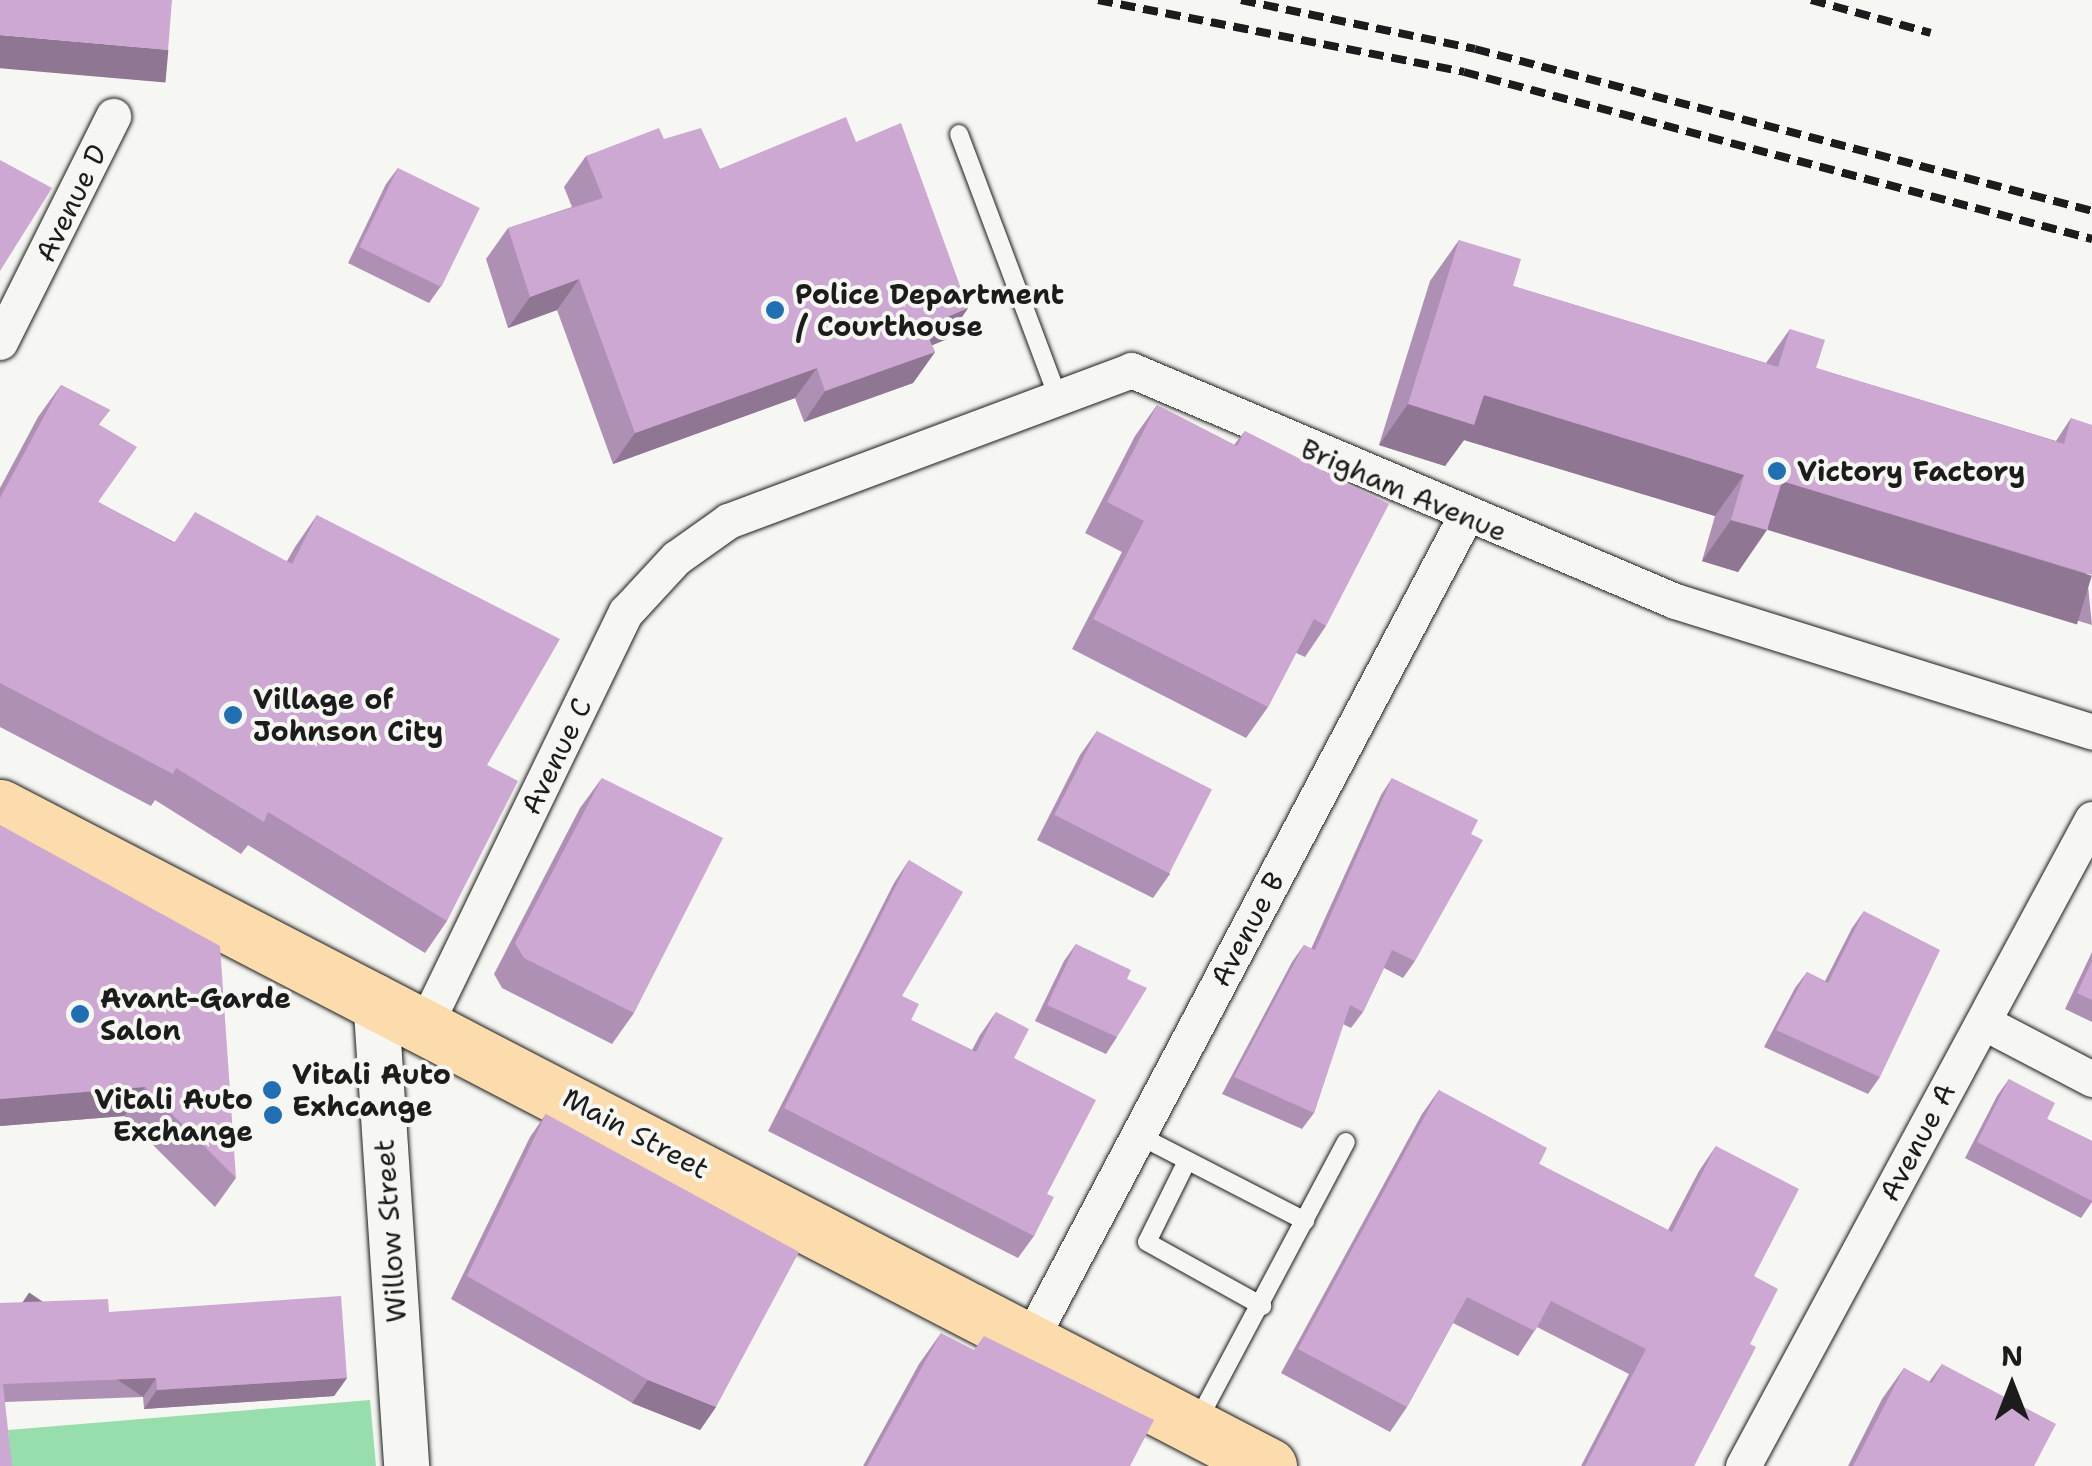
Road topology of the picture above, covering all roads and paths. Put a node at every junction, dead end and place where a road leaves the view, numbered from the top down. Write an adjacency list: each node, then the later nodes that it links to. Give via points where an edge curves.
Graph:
1 (113, 116): 3 (street, Avenue D)
2 (959, 134): 4 (lane)
3 (0, 342)
4 (1057, 395): 5 (street, Brigham Avenue, via 1131,370); 6 (street, Brigham Avenue)
5 (1464, 518): 7 (street, Brigham Avenue, via 1675,601); 14 (street, Avenue B)
6 (728, 522): 12 (street, Avenue C, via 676,558 626,612)
7 (2092, 732)
8 (0, 807): 10 (main road, Main Street)
9 (2092, 819): 11 (street, Avenue A)
10 (374, 996): 12 (main road, Main Street); 21 (street, Willow Street)
11 (1982, 1022): 13 (street); 23 (street, Avenue A)
12 (426, 1023): 19 (main road, Main Street)
13 (2092, 1079)
14 (1138, 1134): 16 (lane); 19 (street, Avenue B)
15 (1346, 1142): 17 (lane)
16 (1188, 1161): 17 (lane); 18 (lane, via 1146,1242)
17 (1305, 1221): 18 (lane)
18 (1262, 1306): 20 (lane)
19 (1030, 1340): 20 (main road, Main Street)
20 (1194, 1426): 22 (main road, Main Street)
21 (406, 1466)
22 (1269, 1466)
23 (1742, 1466)

